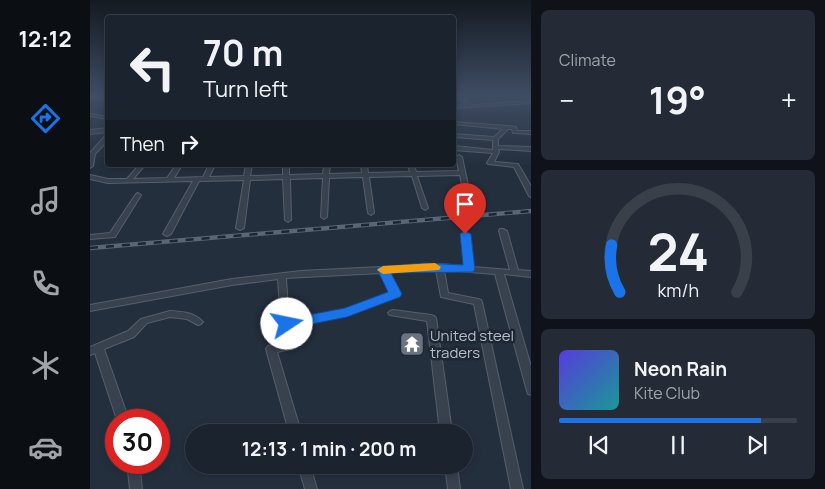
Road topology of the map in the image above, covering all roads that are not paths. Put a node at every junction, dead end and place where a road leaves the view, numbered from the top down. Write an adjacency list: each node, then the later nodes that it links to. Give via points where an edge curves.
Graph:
1 (456, 123): 2 (street)
2 (508, 127): 5 (street, via 514,128 515,132); 8 (street)
3 (105, 130): 4 (street)
4 (90, 132)
5 (531, 133)
6 (456, 135): 8 (street)
7 (105, 139): 13 (street, via 92,154)
8 (495, 139): 11 (street)
9 (456, 148): 11 (street)
10 (531, 149): 11 (street)
11 (496, 150): 33 (street, via 490,163 516,165)
12 (459, 156): 23 (street)
13 (90, 166)
14 (140, 167): 32 (street)
15 (177, 167): 31 (street)
16 (211, 167): 30 (street)
17 (249, 167): 28 (street)
18 (286, 167): 27 (street)
19 (326, 167): 25 (street)
20 (364, 167): 24 (street)
21 (411, 167): 22 (street)
22 (413, 174): 23 (street); 24 (street); 37 (street)
23 (461, 174): 36 (street)
24 (365, 175): 25 (street); 38 (street)
25 (327, 176): 27 (street); 39 (street)
26 (90, 177): 32 (street)
27 (285, 177): 28 (street); 40 (street)
28 (247, 178): 30 (street); 41 (street)
29 (197, 179): 30 (street); 31 (street); 43 (street)
30 (205, 179)
31 (169, 180): 32 (street)
32 (128, 181)
33 (529, 185): 35 (street)
34 (138, 195): 45 (street, via 112,235)
35 (531, 196)
36 (469, 204)
37 (425, 208)
38 (371, 213)
39 (324, 217)
40 (288, 220)
41 (240, 228)
42 (503, 231): 50 (street)
43 (166, 234)
44 (465, 234): 48 (street)
45 (90, 237)
46 (440, 267): 47 (street); 48 (street); 68 (street, via 444,295 478,302)
47 (383, 269): 52 (street); 56 (street, via 395,294 347,312)
48 (469, 269): 49 (street)
49 (499, 272): 50 (street); 58 (street)
50 (515, 273): 51 (street)
51 (531, 274)
52 (282, 276): 53 (street); 56 (street)
53 (90, 308)
54 (393, 313): 61 (street, via 431,318)
55 (198, 322): 57 (street, via 189,316 170,314 152,318 131,334)
56 (287, 324): 60 (street, via 292,345 271,349)
57 (94, 349): 59 (street)
58 (531, 391)
59 (119, 409)
60 (293, 424)
61 (445, 424)
62 (134, 474): 65 (street)
63 (307, 474): 66 (street)
64 (452, 474): 67 (street)
65 (136, 489)
66 (311, 489)
67 (454, 489)
68 (516, 489)

